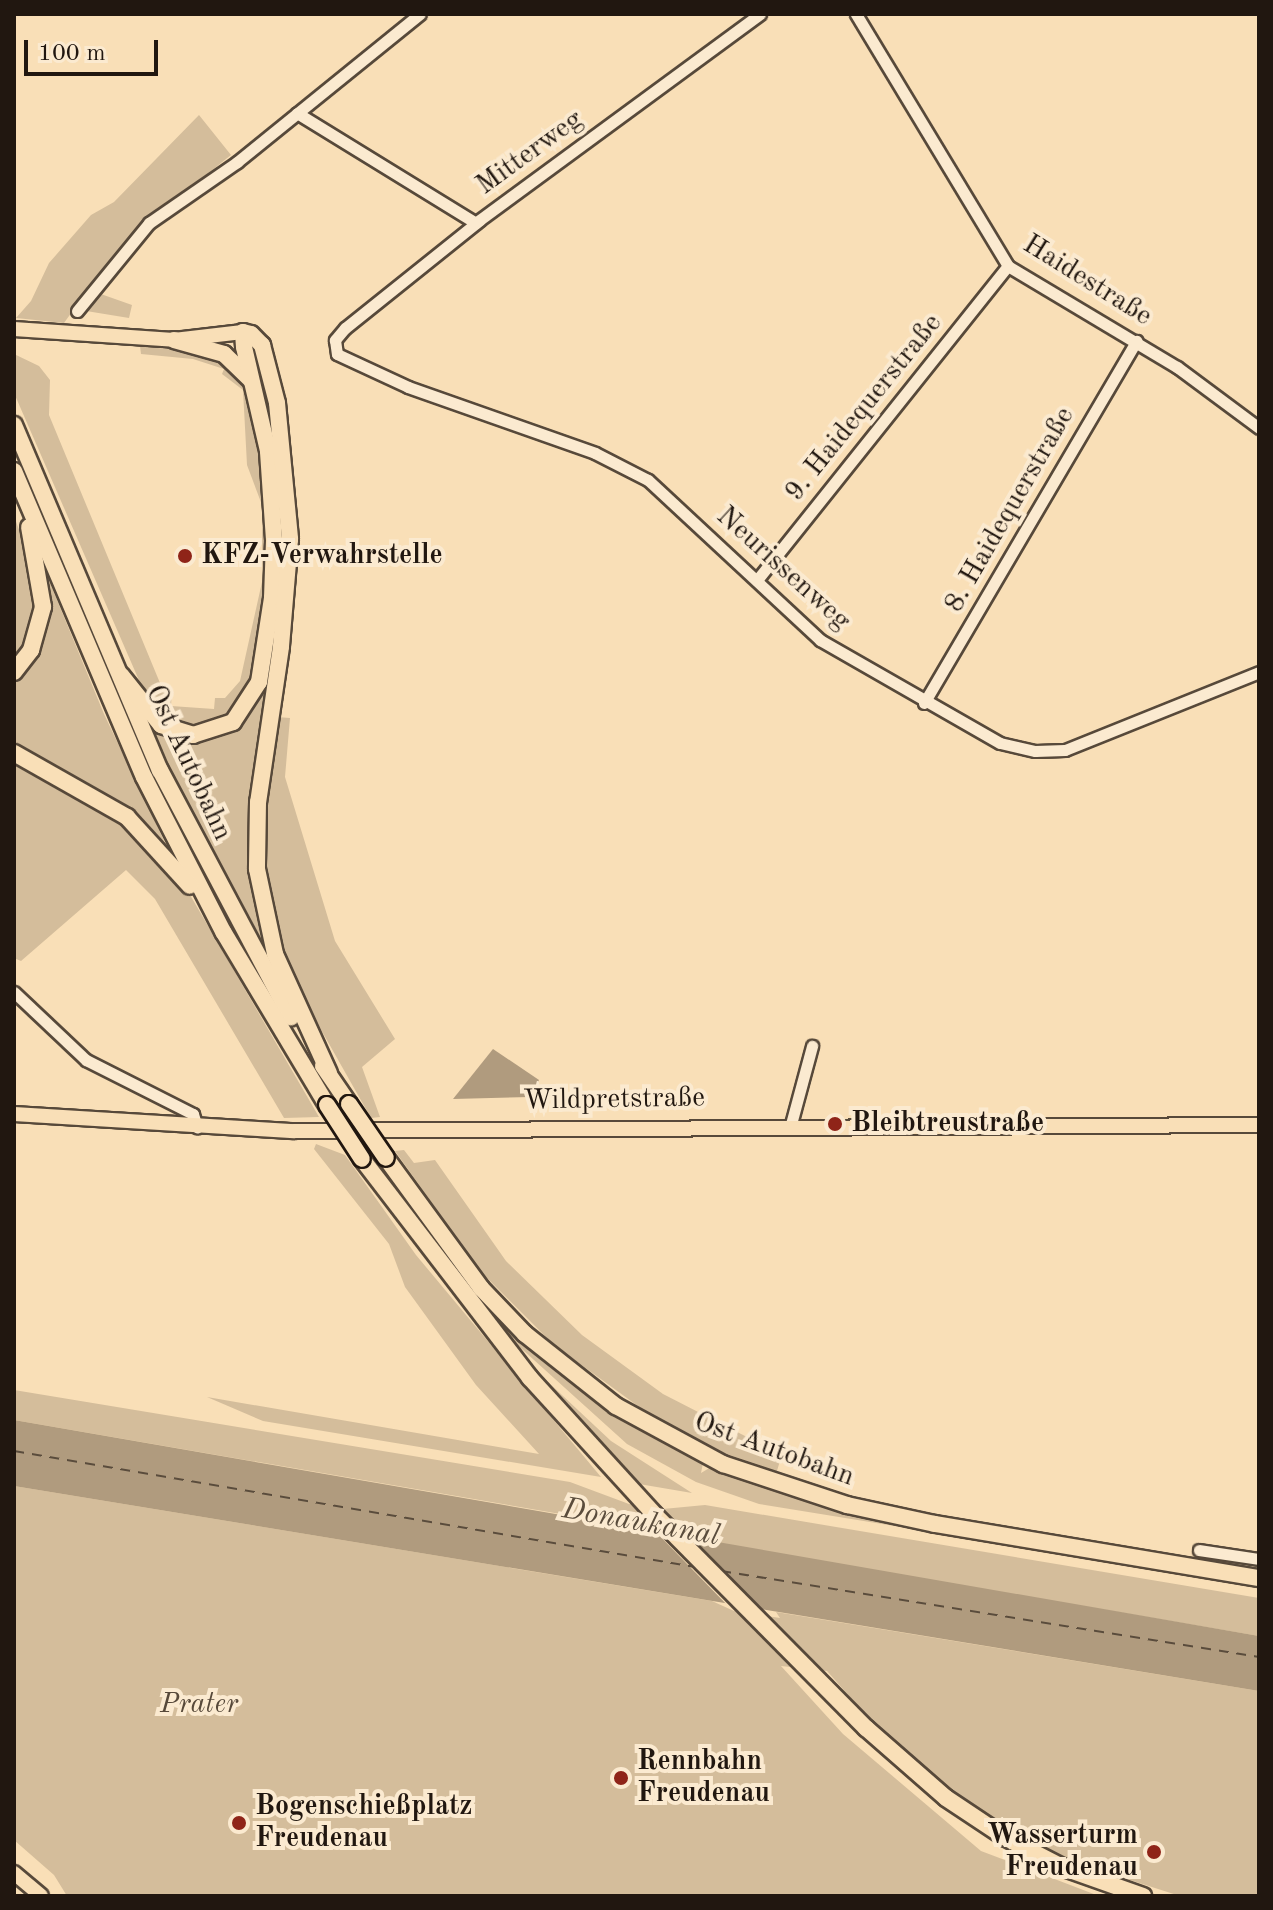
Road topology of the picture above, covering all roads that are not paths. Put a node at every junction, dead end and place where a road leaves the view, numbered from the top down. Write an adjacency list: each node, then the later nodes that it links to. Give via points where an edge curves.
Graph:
1 (420, 14): 4 (street)
2 (760, 14): 5 (street, Mitterweg)
3 (856, 14): 6 (street, Haidestraße)
4 (297, 113): 5 (street); 7 (street, via 149,223)
5 (476, 223): 11 (street, Mitterweg)
6 (1008, 266): 12 (street, Haidestraße); 18 (street, 9. Haidequerstraße)
7 (77, 311)
8 (14, 329): 10 (main road)
9 (243, 332): 10 (main road); 13 (highway); 27 (highway, via 257,336 265,353 285,451 289,513 287,599 258,802 257,869 275,954)
10 (174, 340): 13 (highway, via 224,354)
11 (335, 340): 18 (street, Neurissenweg, via 337,354 359,368 595,453 648,480)
12 (1136, 341): 15 (street, Haidestraße); 22 (street, 8. Haidequerstraße)
13 (254, 386): 21 (highway, via 272,483 274,574 267,645 251,700 225,726 184,735 153,719)
14 (14, 425): 21 (highway, Ost Autobahn)
15 (1259, 428)
16 (14, 471): 17 (highway, Ost Autobahn)
17 (23, 490): 19 (highway, via 43,607 31,650); 24 (highway, Ost Autobahn, via 144,777)
18 (757, 580): 22 (street, Neurissenweg, via 820,640)
19 (14, 672)
20 (1259, 672): 22 (street, Neurissenweg, via 1065,750 1035,751 1000,743)
21 (121, 675): 27 (highway, Ost Autobahn, via 208,868)
22 (924, 703)
23 (14, 753): 24 (highway, via 127,817 185,878)
24 (224, 933): 37 (highway, Ost Autobahn, bridge, via 362,1159 465,1298 595,1451 818,1682 902,1761 978,1821 1064,1868)
25 (16, 994): 31 (street, via 86,1060 193,1114)
26 (812, 1046): 29 (street)
27 (329, 1073): 34 (highway, Ost Autobahn, bridge, via 481,1288 525,1334 616,1406 723,1464 847,1505)
28 (14, 1114): 31 (main road, Wildpretstraße)
29 (791, 1124): 30 (main road, Wildpretstraße); 31 (main road, Wildpretstraße, via 294,1131)
30 (1259, 1125)
31 (197, 1127)
32 (1199, 1550): 33 (street)
33 (1259, 1559)
34 (1259, 1578)
35 (14, 1873): 36 (main road)
36 (41, 1896)
37 (1143, 1896)

